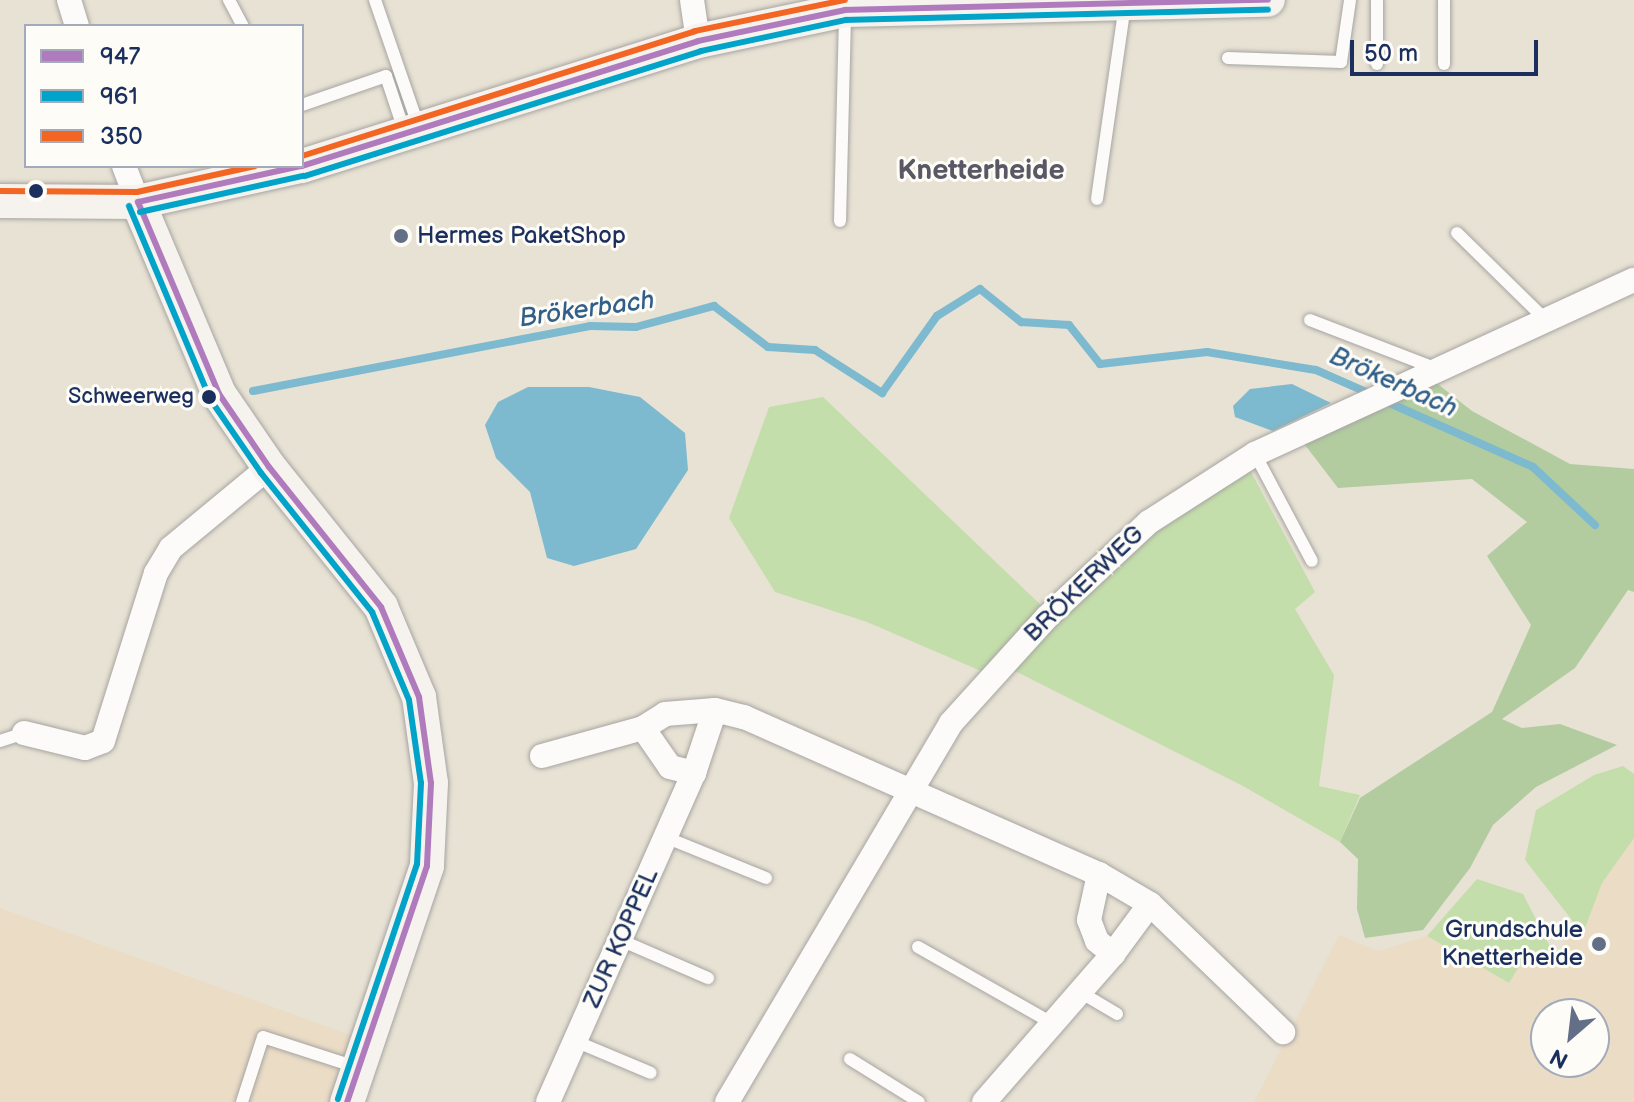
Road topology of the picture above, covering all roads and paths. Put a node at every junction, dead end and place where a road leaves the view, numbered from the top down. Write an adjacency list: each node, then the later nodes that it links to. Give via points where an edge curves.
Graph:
1 (69, 0): 13 (street)
2 (229, 0): 14 (lane)
3 (375, 0): 20 (lane)
4 (692, 0): 15 (street)
5 (1268, 0): 11 (main road)
6 (1350, 0): 16 (lane, via 1341,62)
7 (1377, 0): 17 (lane)
8 (1444, 0): 18 (lane)
9 (1023, 2): 10 (main road); 11 (main road)
10 (912, 3): 12 (main road)
11 (1125, 4): 24 (lane)
12 (845, 10): 15 (main road); 27 (lane)
13 (76, 24)
14 (242, 24)
15 (698, 41): 20 (main road)
16 (1228, 58)
17 (1377, 64)
18 (1444, 64)
19 (304, 104): 20 (lane, via 386,76)
20 (412, 130): 21 (main road)
21 (304, 165)
22 (125, 168): 26 (street)
23 (292, 168): 26 (main road)
24 (1097, 199)
25 (0, 201): 26 (main road)
26 (138, 202): 34 (main road, via 195,346 219,394)
27 (840, 221)
28 (1457, 233): 31 (lane)
29 (1634, 280): 31 (street, BRÖKERWEG)
30 (1310, 320): 32 (lane)
31 (1547, 321): 32 (street, BRÖKERWEG)
32 (1437, 369): 33 (street, BRÖKERWEG)
33 (1255, 454): 35 (lane); 42 (street, BRÖKERWEG, via 1149,522 1047,617 951,723)
34 (269, 467): 38 (street, via 171,548 156,573 103,741 85,748); 57 (main road, via 381,607 419,697 427,739 427,866)
35 (1312, 561)
36 (715, 710): 37 (street, via 665,714); 41 (street, ZUR KOPPEL); 42 (street, via 744,717)
37 (643, 728): 40 (street); 41 (street, via 670,767)
38 (24, 733): 39 (lane)
39 (0, 741)
40 (542, 756)
41 (694, 773): 43 (street, ZUR KOPPEL)
42 (909, 787): 44 (street); 62 (street, BRÖKERWEG)
43 (665, 837): 45 (lane); 47 (street, ZUR KOPPEL)
44 (1099, 874): 46 (street); 49 (street, via 1089,920 1097,941)
45 (766, 878)
46 (1150, 904): 49 (street); 54 (street)
47 (620, 940): 50 (lane); 55 (street, ZUR KOPPEL)
48 (918, 947): 53 (lane)
49 (1113, 954): 51 (street)
50 (708, 978)
51 (1080, 992): 52 (lane); 53 (street)
52 (1117, 1014)
53 (1050, 1022): 64 (street)
54 (1283, 1032)
55 (575, 1041): 58 (lane); 61 (street, ZUR KOPPEL)
56 (850, 1059): 63 (lane)
57 (359, 1068): 59 (lane, via 263,1037); 60 (main road)
58 (651, 1073)
59 (242, 1102)
60 (347, 1102)
61 (548, 1102)
62 (727, 1102)
63 (919, 1102)
64 (984, 1102)

